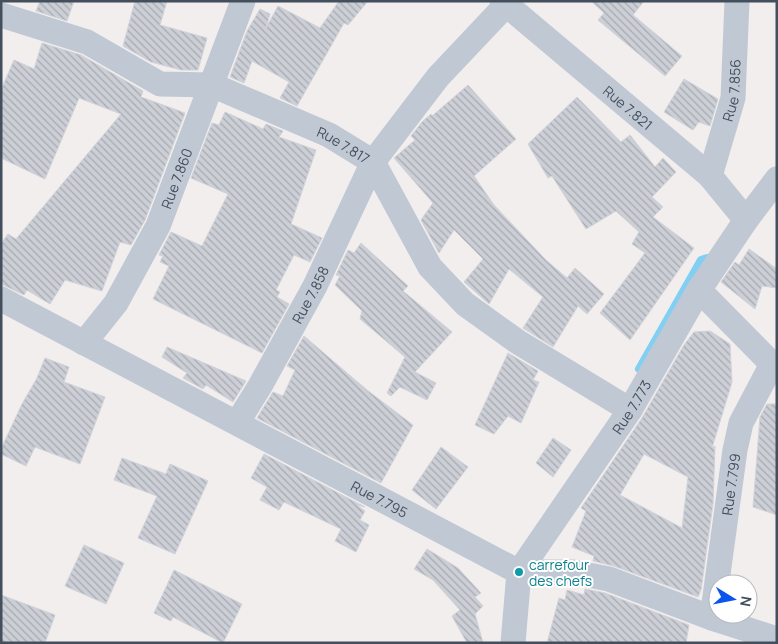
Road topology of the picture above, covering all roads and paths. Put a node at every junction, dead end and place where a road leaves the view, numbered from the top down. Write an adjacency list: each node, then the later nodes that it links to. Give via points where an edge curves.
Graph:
1 (243, 1): 5 (street, Rue 7.860)
2 (737, 1): 7 (street, Rue 7.856, via 733,98)
3 (504, 3): 6 (street, Rue 7.858, via 438,77); 7 (street, Rue 7.821)
4 (1, 15): 5 (street, Rue 7.817, via 87,42 160,84)
5 (212, 85): 6 (street, Rue 7.817, via 329,135); 12 (street, Rue 7.860, via 158,226 116,303)
6 (373, 162): 14 (street, Rue 7.817, via 430,267 459,298 518,342); 15 (street, Rue 7.858, via 315,286)
7 (710, 176): 9 (street, Rue 7.821)
8 (777, 179): 9 (street, Rue 7.773)
9 (746, 220): 10 (street, Rue 7.773)
10 (699, 290): 13 (street); 14 (street, Rue 7.773)
11 (1, 299): 12 (street, Rue 7.795)
12 (84, 343): 15 (street, Rue 7.795)
13 (774, 365): 17 (street, Rue 7.799, via 741,424)
14 (630, 410): 16 (street, Rue 7.773)
15 (236, 423): 16 (street, Rue 7.795)
16 (519, 572): 18 (street, Rue 7.795, via 573,572 609,579); 21 (street, Rue 7.773)
17 (718, 574)
18 (708, 616)
19 (731, 624): 20 (street, Rue 7.795)
20 (777, 639)
21 (513, 643)

